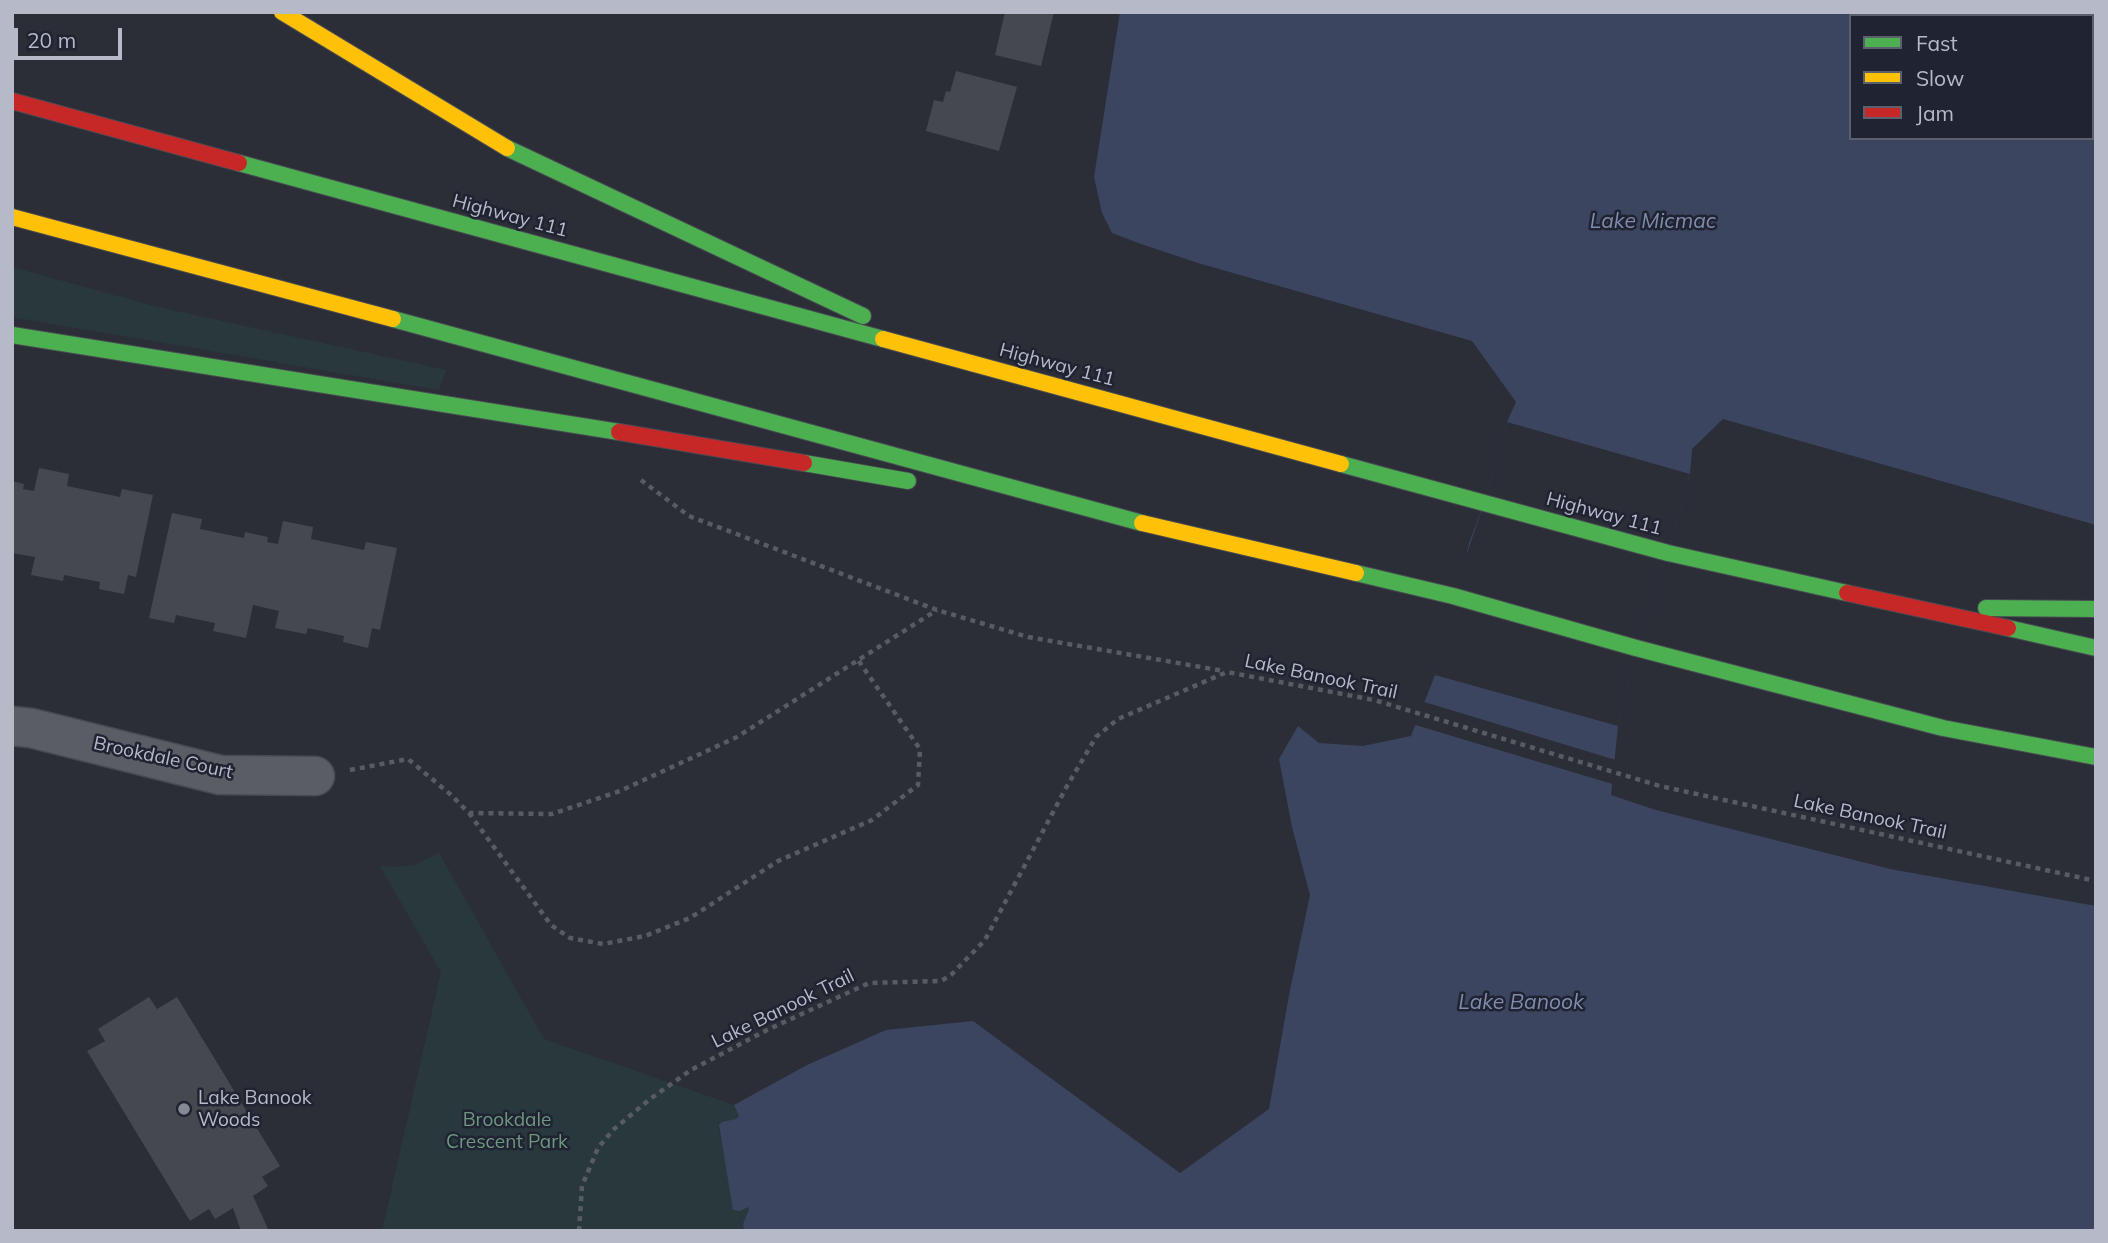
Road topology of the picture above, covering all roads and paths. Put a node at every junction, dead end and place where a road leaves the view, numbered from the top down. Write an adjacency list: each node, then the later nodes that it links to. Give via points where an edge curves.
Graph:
1 (282, 12): 5 (highway, via 501,145)
2 (12, 101): 5 (highway, Highway 111)
3 (12, 217): 9 (highway)
4 (12, 335): 7 (highway)
5 (957, 360): 10 (highway, Highway 111, via 1668,553)
6 (641, 480): 12 (path, via 689,516)
7 (917, 482)
8 (958, 489): 9 (highway)
9 (1109, 515): 17 (highway, via 1453,596 1943,728)
10 (1906, 607): 11 (highway); 13 (highway, Highway 111)
11 (2096, 609)
12 (937, 610): 14 (path); 15 (path, via 1028,637)
13 (2096, 648)
14 (858, 660): 19 (path, via 737,737 620,791 552,814); 19 (path, via 920,749 918,785 872,820 778,861 690,918 645,936 603,944 570,938 551,925)
15 (1227, 672): 20 (path, Lake Banook Trail, via 1374,700 1660,786); 21 (path, Lake Banook Trail, via 1118,719 1097,737 985,940 951,975 941,981 869,983 691,1070 613,1130 598,1149 582,1186)
16 (12, 726): 18 (street, Brookdale Court, via 220,775)
17 (2096, 757)
18 (315, 776): 19 (path, via 408,759)
19 (469, 813)
20 (2096, 881)
21 (579, 1231)

